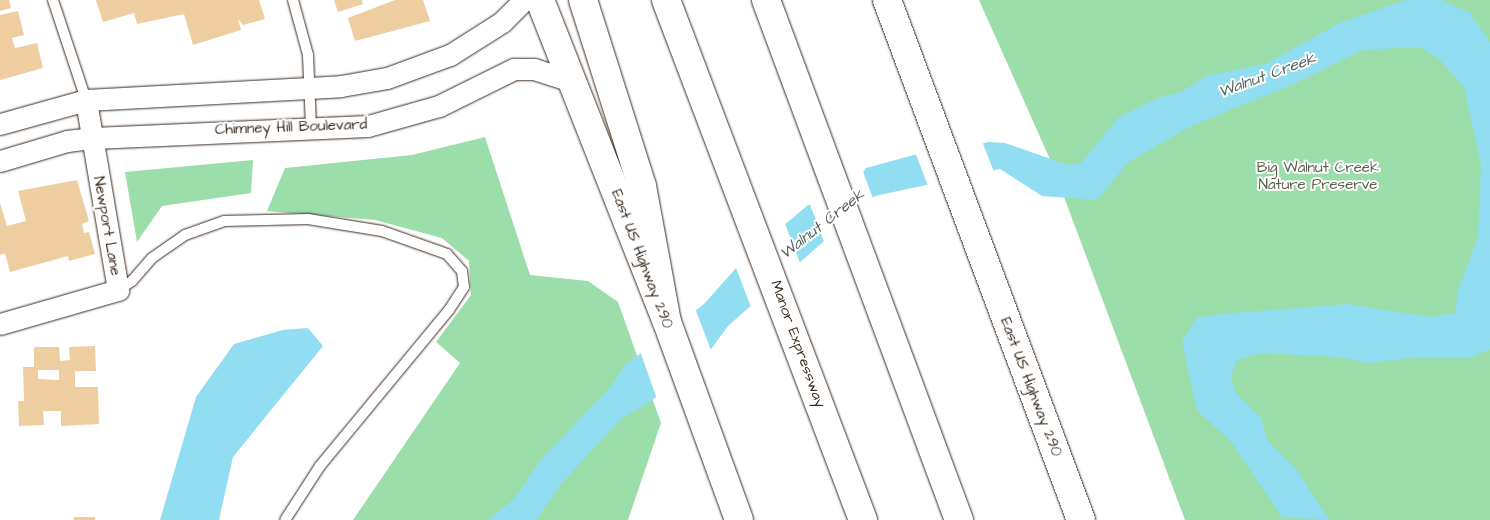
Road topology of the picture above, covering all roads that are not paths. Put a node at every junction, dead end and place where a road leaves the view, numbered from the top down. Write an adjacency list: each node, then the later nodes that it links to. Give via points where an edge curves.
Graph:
1 (53, 0): 11 (lane)
2 (293, 0): 10 (lane, via 308,55)
3 (524, 0): 10 (street, via 502,22 450,55 387,78)
4 (540, 0): 9 (main road, East US Highway 290)
5 (583, 0): 16 (main road)
6 (666, 0): 21 (main road, Manor Expressway, via 723,143)
7 (766, 0): 22 (main road)
8 (887, 0): 23 (main road, East US Highway 290)
9 (572, 81): 13 (street, Chimney Hill Boulevard, via 534,68 514,69 439,106 410,115 368,126); 16 (main road, East US Highway 290)
10 (309, 88): 11 (street); 13 (lane)
11 (86, 100): 12 (street); 14 (street, Newport Lane)
12 (0, 124)
13 (311, 127): 14 (street, Chimney Hill Boulevard)
14 (93, 138): 15 (street, Chimney Hill Boulevard, via 67,141); 17 (street, Newport Lane)
15 (0, 161)
16 (630, 191): 20 (main road, East US Highway 290, via 667,322)
17 (118, 290): 18 (street, Newport Lane); 19 (lane, via 132,282 152,258 185,235 224,221 308,219 382,231 446,254 462,270 464,286 449,310 320,466)
18 (0, 324)
19 (285, 520)
20 (739, 520)
21 (863, 520)
22 (959, 520)
23 (1081, 520)

